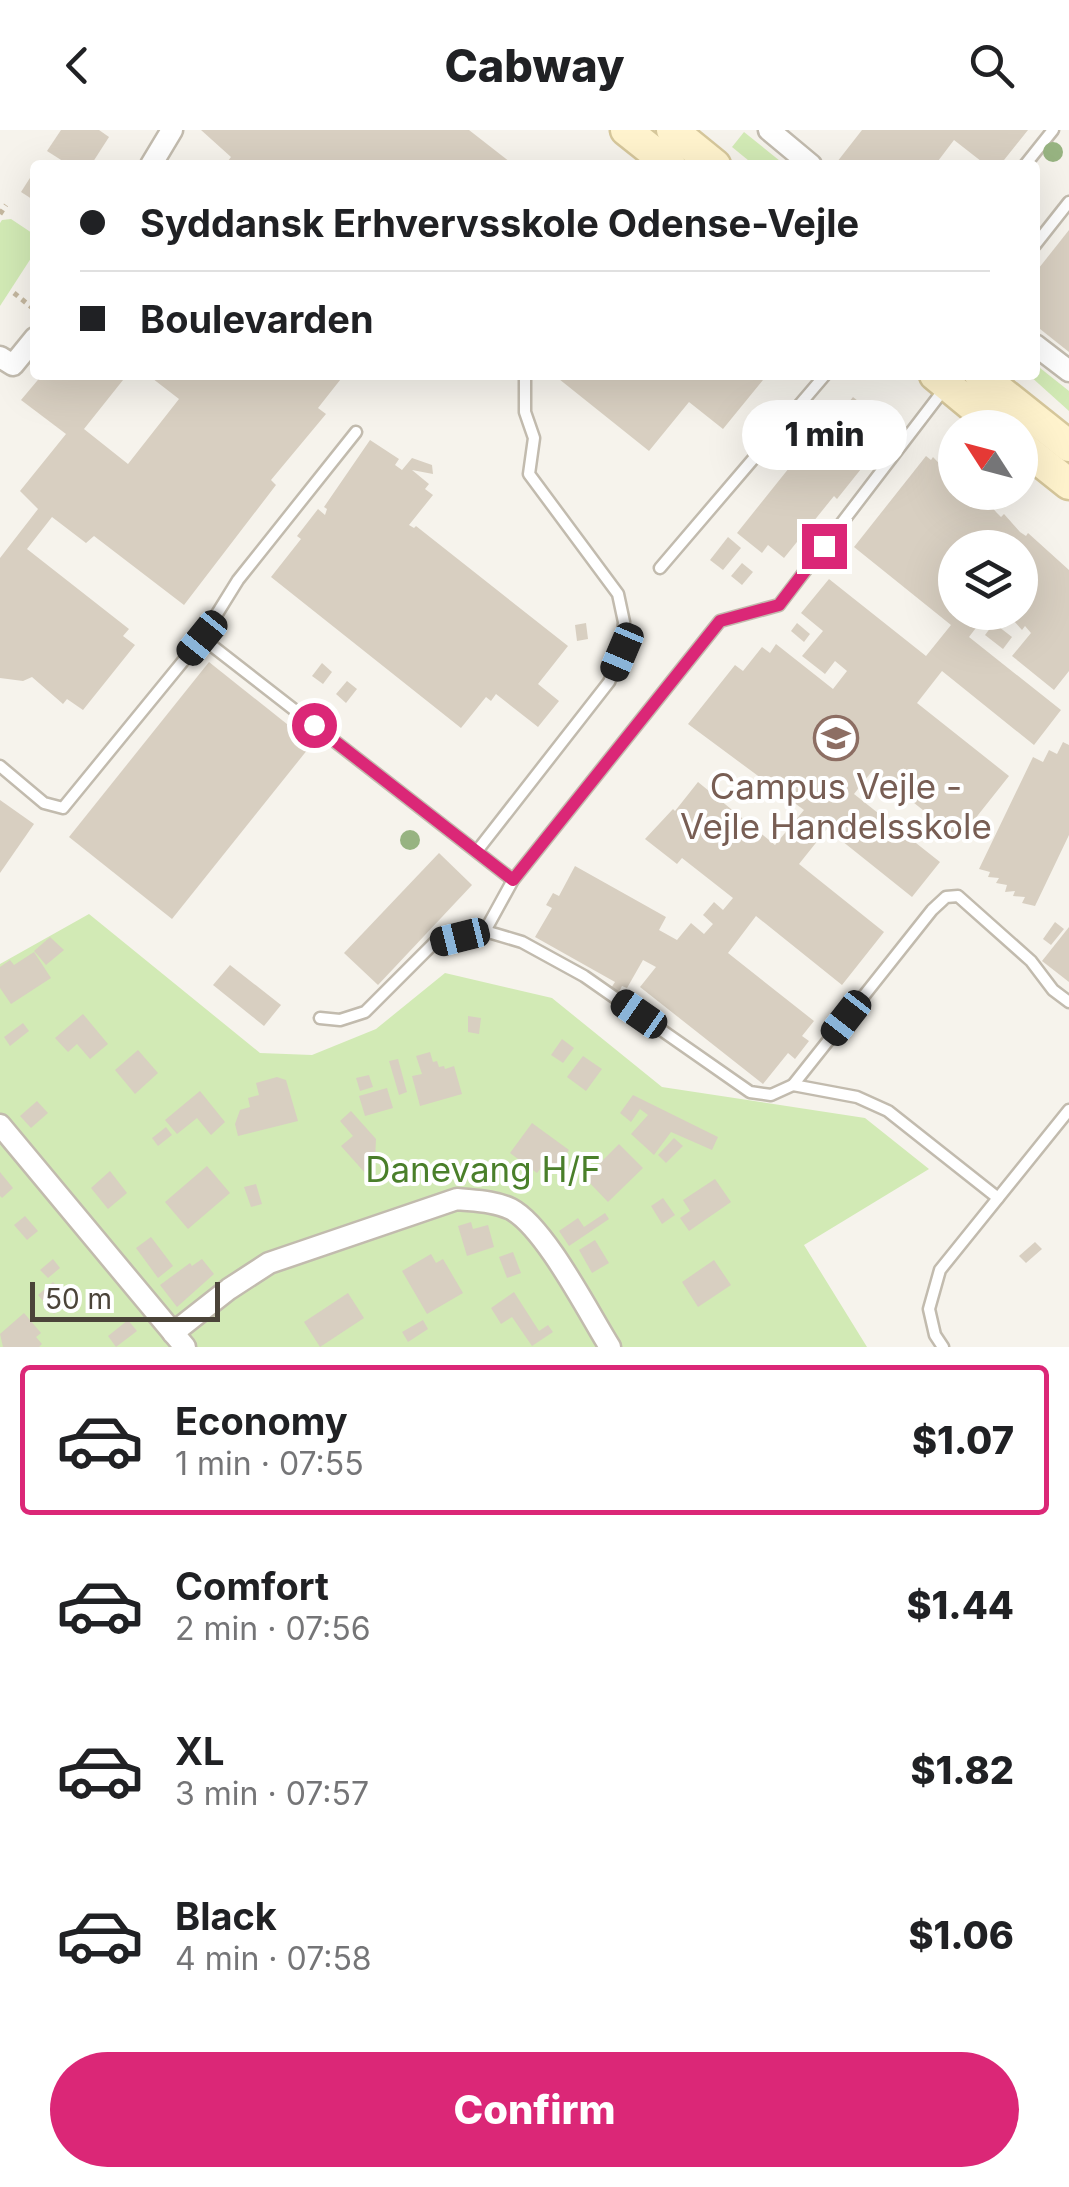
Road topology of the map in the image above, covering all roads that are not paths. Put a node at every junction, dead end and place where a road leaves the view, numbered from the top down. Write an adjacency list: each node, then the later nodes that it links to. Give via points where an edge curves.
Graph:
1 (172, 130): 6 (street)
2 (626, 130): 7 (main road)
3 (672, 130): 8 (main road)
4 (769, 130): 9 (street)
5 (1053, 130): 10 (lane)
6 (155, 160)
7 (664, 160)
8 (699, 160)
9 (805, 160)
10 (1029, 160)
11 (1069, 202): 12 (lane)
12 (1040, 239)
13 (30, 344): 15 (street, via 13,365)
14 (1040, 349): 16 (street)
15 (0, 357)
16 (1069, 371)
17 (525, 380): 30 (lane, via 534,438 529,474 618,594 622,652 609,682)
18 (821, 380): 27 (lane)
19 (945, 380): 31 (lane, via 779,605 720,621)
20 (948, 380): 22 (main road)
21 (986, 380): 24 (main road)
22 (980, 410)
23 (356, 432): 28 (lane, via 238,580)
24 (1069, 446)
25 (1038, 459): 26 (main road)
26 (1069, 484)
27 (660, 568)
28 (202, 638): 29 (lane, via 63,808 44,803); 30 (lane)
29 (0, 766)
30 (477, 852): 31 (lane)
31 (513, 880): 32 (lane)
32 (486, 931): 34 (lane, via 434,943 365,1012); 35 (lane, via 522,942 584,976 750,1092 771,1096)
33 (1069, 1002): 35 (lane, via 958,896 946,896)
34 (320, 1018)
35 (793, 1085): 38 (lane, via 857,1097 888,1112)
36 (1069, 1110): 38 (lane)
37 (0, 1125): 39 (street)
38 (998, 1198): 41 (lane, via 940,1270 929,1310)
39 (179, 1340): 40 (street, via 228,1289 269,1263 457,1199 512,1210 536,1228)
40 (610, 1347)
41 (942, 1347)

